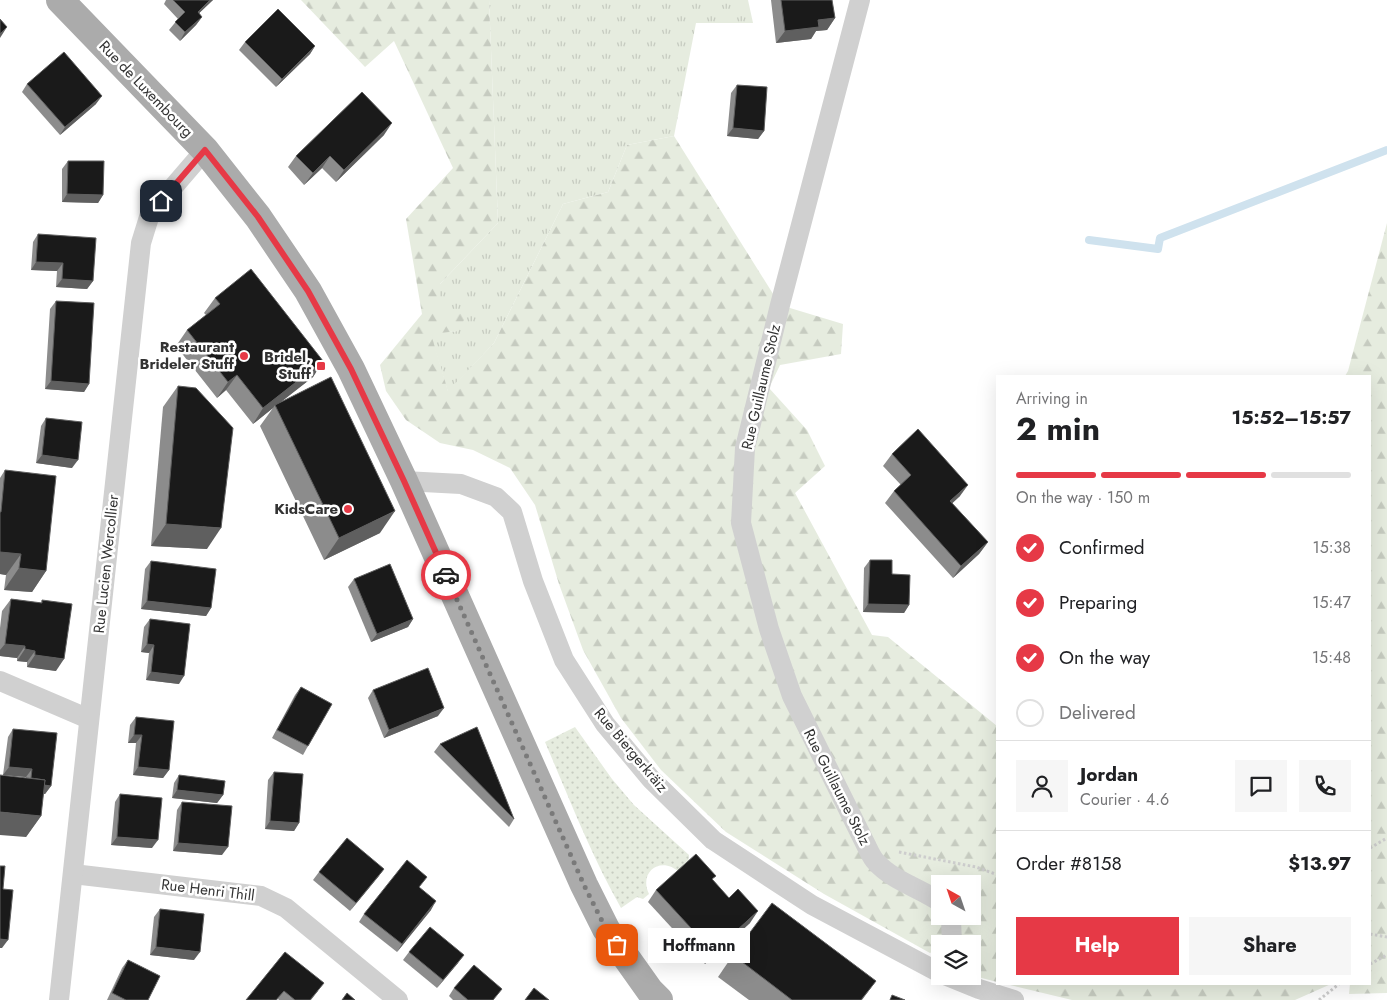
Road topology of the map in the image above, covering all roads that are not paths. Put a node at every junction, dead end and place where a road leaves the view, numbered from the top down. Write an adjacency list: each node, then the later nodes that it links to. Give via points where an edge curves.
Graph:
1 (60, 0): 3 (main road, Rue de Luxembourg)
2 (860, 0): 8 (street, Rue Guillaume Stolz, via 745,448 741,522 769,630 792,696 866,845 876,862 891,875)
3 (205, 150): 4 (main road, Rue de Luxembourg, via 258,217 308,291 351,369); 6 (street, Rue Lucien Wercollier, via 150,214 141,243)
4 (404, 481): 9 (street, Rue Biergerkräiz, via 461,484 496,497 512,512 533,581 564,660 605,724 651,779 713,840 812,905); 13 (main road, Rue de Luxembourg, via 584,885 606,929)
5 (0, 681): 6 (street)
6 (89, 719): 7 (street, Rue Lucien Wercollier)
7 (73, 874): 11 (street, Rue Lucien Wercollier); 12 (street, Rue Henri Thill, via 261,896 301,919)
8 (931, 895)
9 (931, 968)
10 (969, 985): 14 (street)
11 (59, 1000)
12 (398, 1000)
13 (659, 1000)
14 (1014, 1000)

